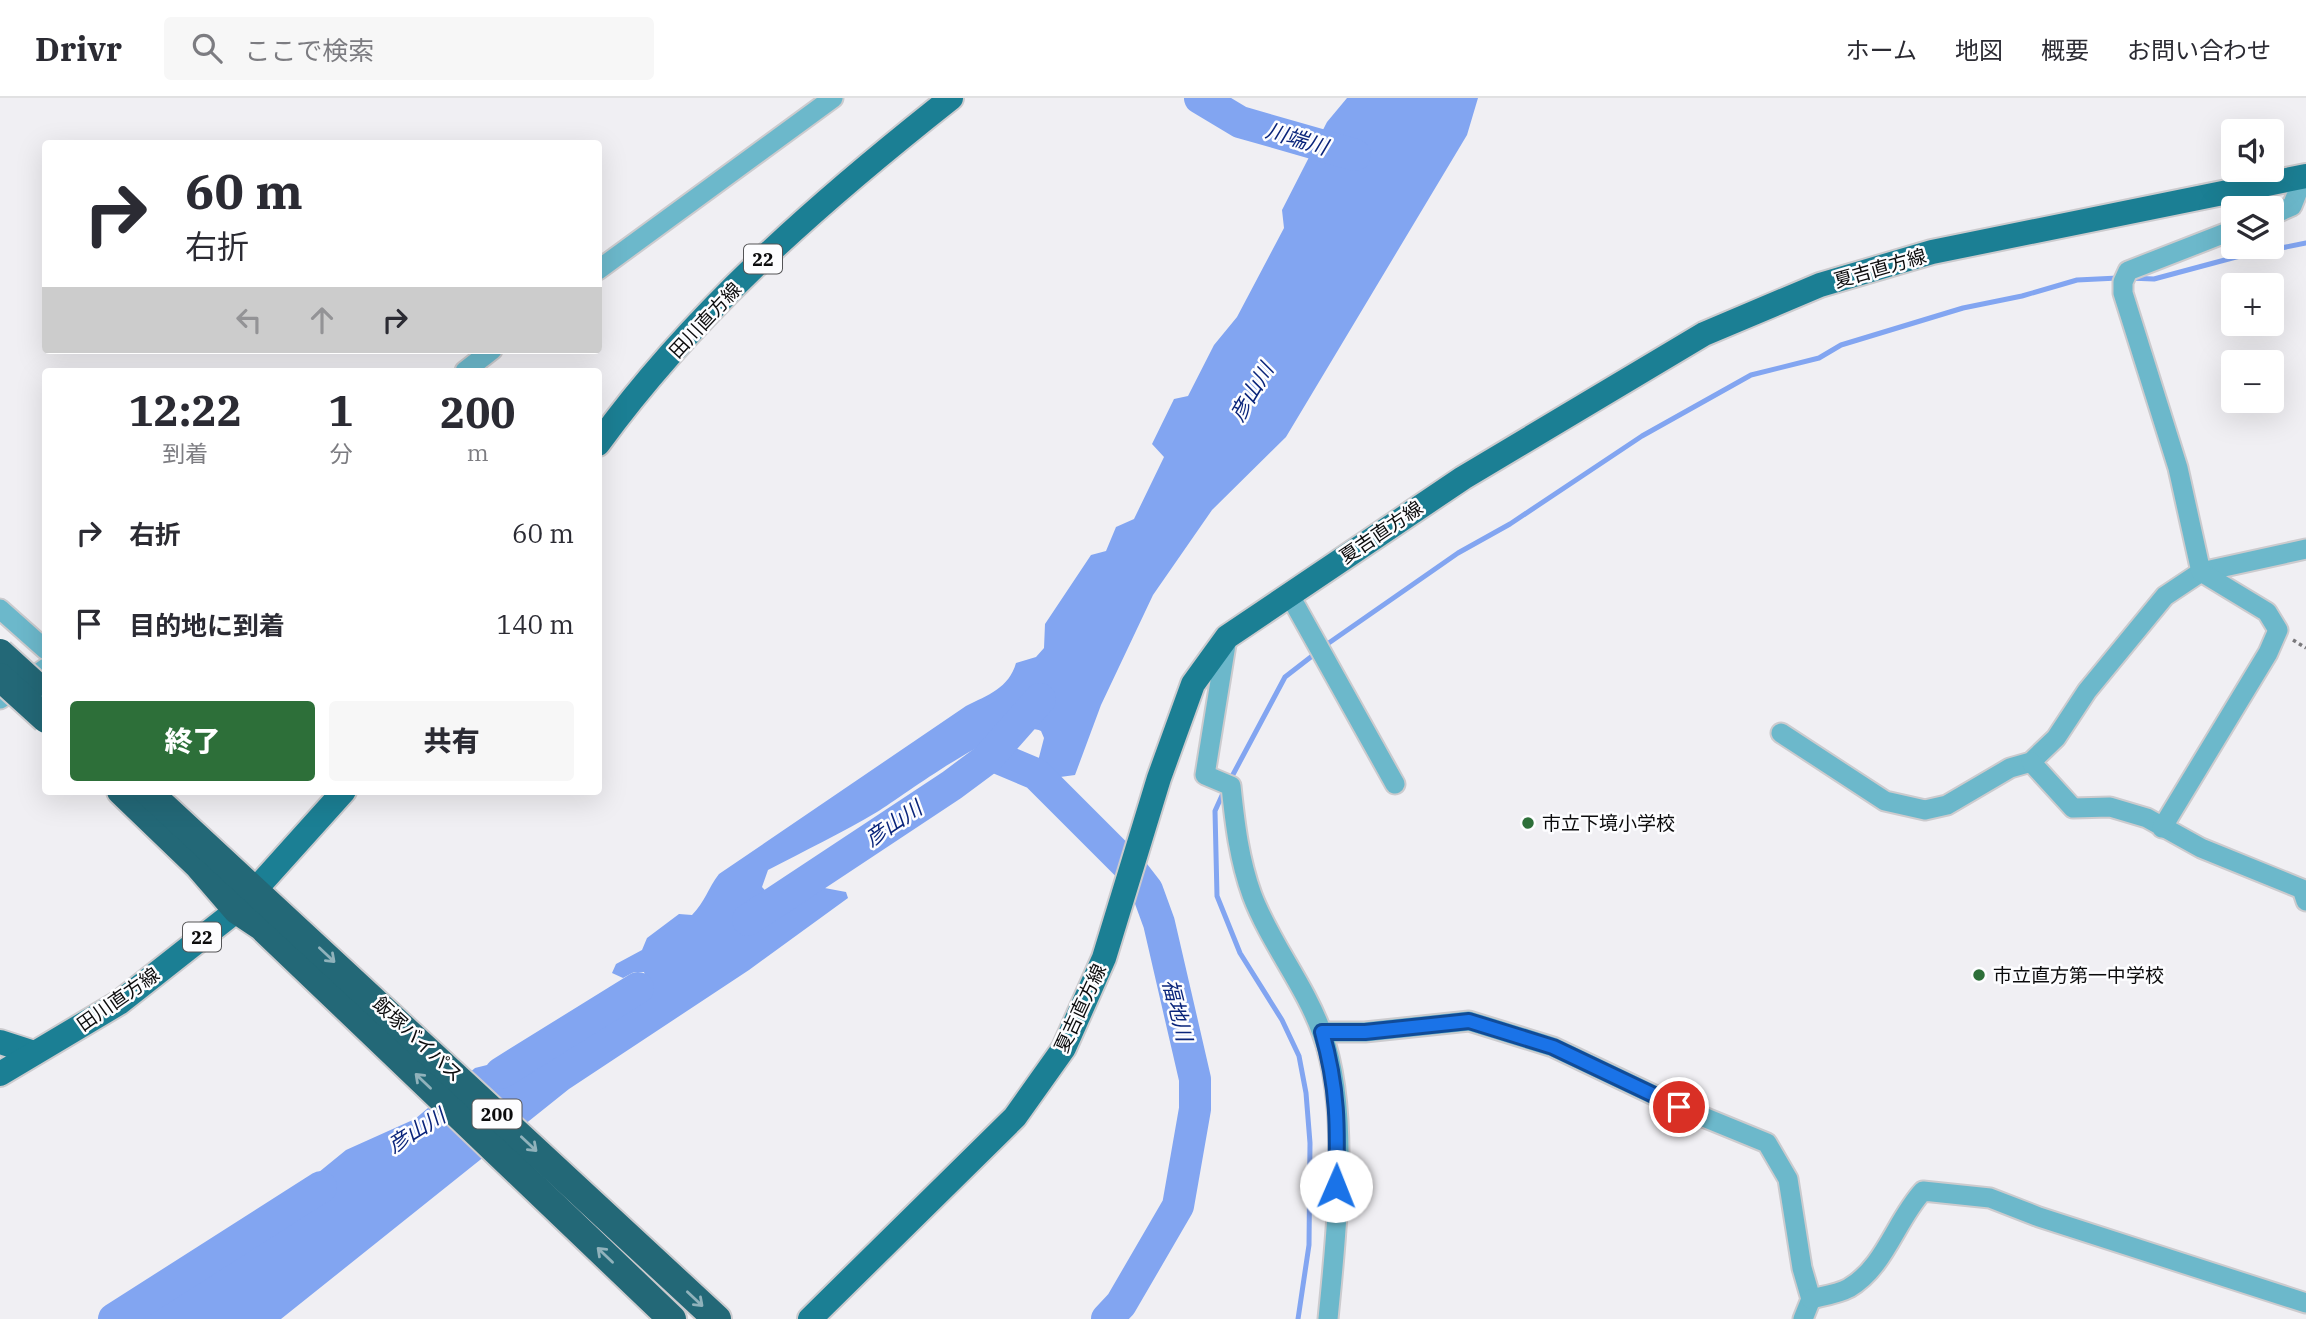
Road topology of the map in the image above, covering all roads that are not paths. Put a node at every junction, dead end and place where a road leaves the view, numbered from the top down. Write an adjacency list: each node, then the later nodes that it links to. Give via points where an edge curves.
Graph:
1 (833, 98): 6 (street)
2 (951, 98): 9 (main road, 田川直方線 / 22, via 776,246 695,327)
3 (2305, 176): 4 (street, via 2292,206); 12 (main road, 夏吉直方線, via 1932,252 1820,285 1704,334 1463,478)
4 (2284, 210)
5 (2221, 235): 11 (street, via 2128,271 2123,282 2178,468)
6 (602, 267)
7 (487, 354): 8 (street)
8 (468, 368)
9 (602, 439)
10 (2306, 549): 11 (street)
11 (2200, 572): 23 (street, via 2165,596 2087,691 2056,738); 28 (street, via 2267,612 2277,630 2268,653)
12 (1289, 594): 14 (main road, 夏吉直方線); 24 (street)
13 (0, 609): 15 (street)
14 (1227, 637): 32 (street, via 1205,775 1231,786 1237,843 1253,897); 40 (main road, 夏吉直方線, via 1193,684 1158,778 1104,958 1064,1048 1015,1117)
15 (42, 646)
16 (0, 653): 19 (highway, bridge)
17 (42, 671): 20 (street)
18 (0, 677): 21 (highway, bridge)
19 (42, 690)
20 (0, 699)
21 (42, 715)
22 (1782, 733): 23 (street, via 1885,801 1925,810 1947,805 2010,768)
23 (2031, 762): 28 (street, via 2073,808 2110,807 2147,818)
24 (1395, 784)
25 (125, 795): 29 (highway, 200, via 199,866)
26 (152, 795): 29 (highway, 200)
27 (340, 795): 29 (main road, 田川直方線 / 22)
28 (2162, 828): 30 (street, via 2302,889)
29 (246, 901): 31 (highway, 200); 34 (main road, 田川直方線 / 22, via 119,1003)
30 (2306, 901)
31 (269, 917): 38 (highway, 200, one-way to 31); 39 (highway, 飯塚バイパス / 200, one-way to 39)
32 (1322, 1032): 36 (street, via 1469,1021 1553,1047 1767,1143 1788,1178); 41 (street, via 1338,1108)
33 (0, 1042): 34 (main road)
34 (34, 1053): 35 (main road, 田川直方線 / 22)
35 (0, 1074)
36 (1811, 1299): 37 (street, via 1847,1289 1865,1276 1923,1191 1990,1198); 42 (street)
37 (2306, 1303)
38 (672, 1319)
39 (717, 1319)
40 (810, 1319)
41 (1328, 1319)
42 (1803, 1319)

